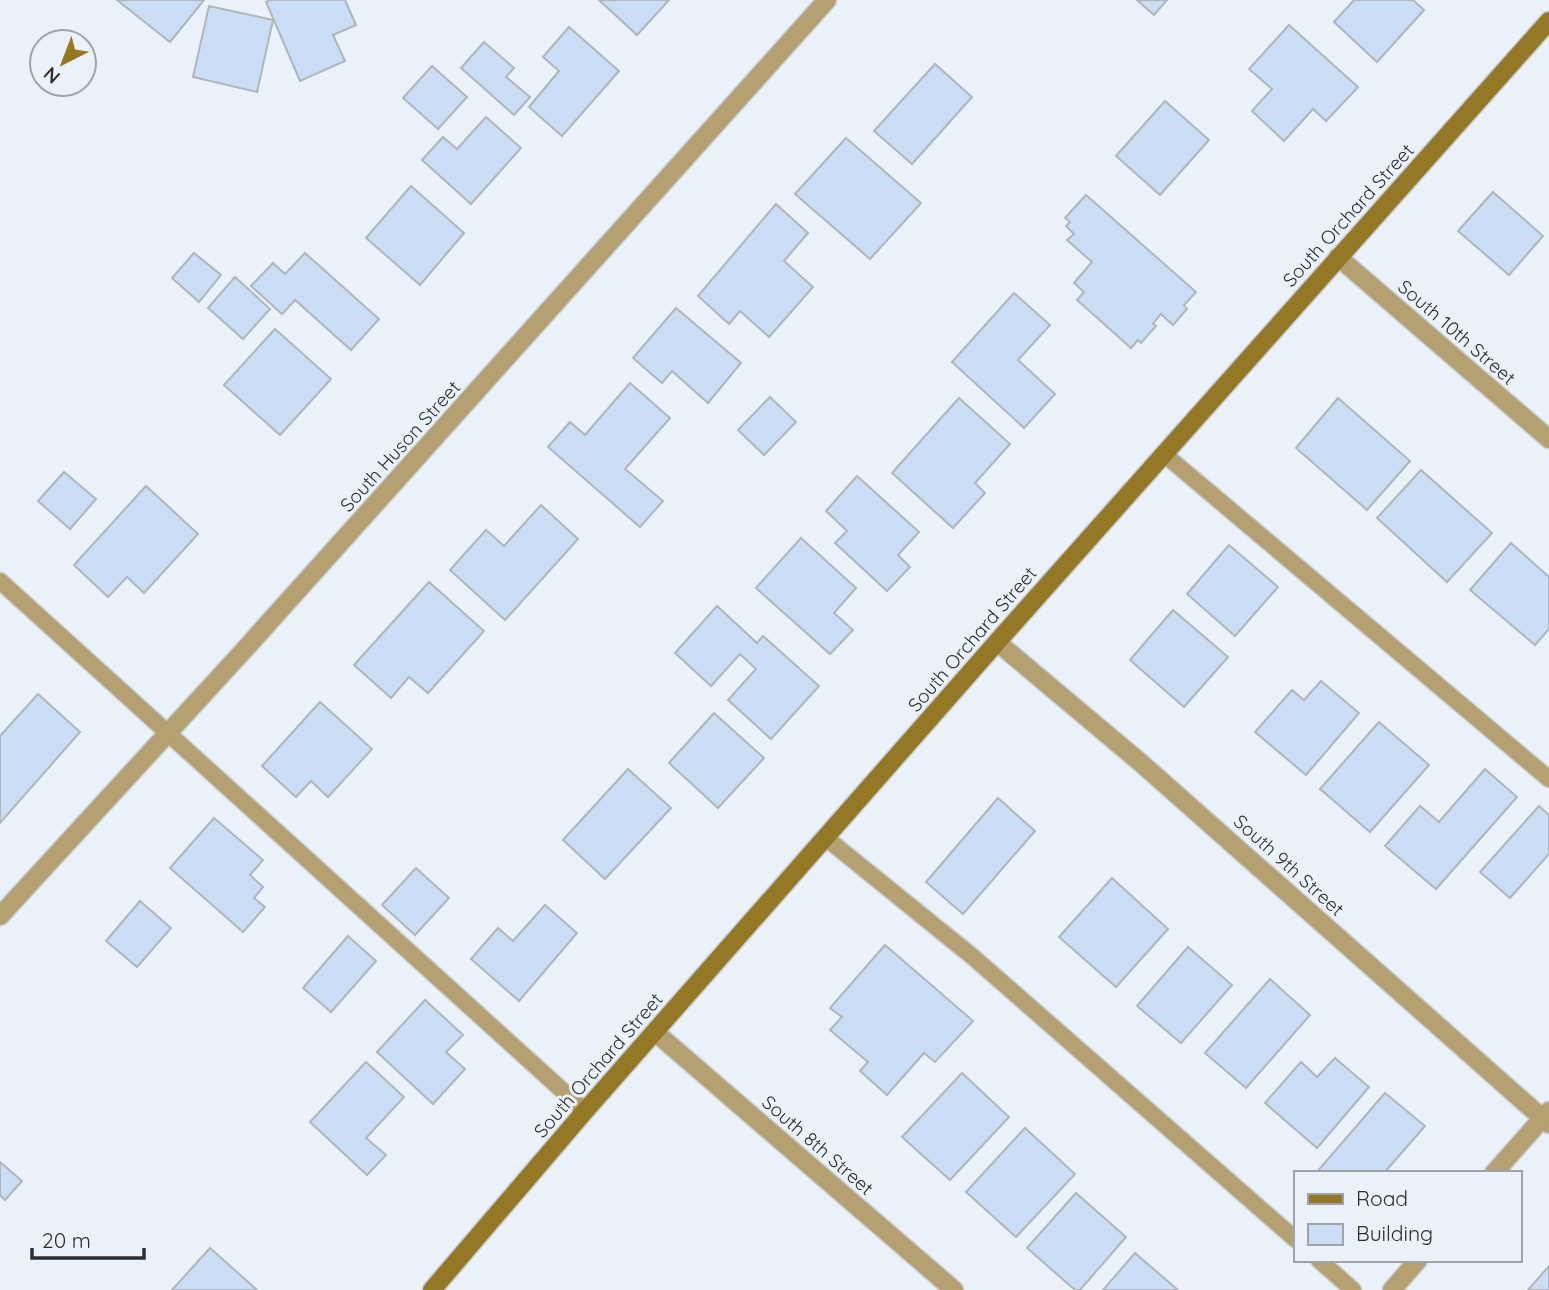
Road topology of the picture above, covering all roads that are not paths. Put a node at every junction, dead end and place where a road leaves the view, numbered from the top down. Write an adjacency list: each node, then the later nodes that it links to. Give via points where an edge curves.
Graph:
1 (827, 0): 8 (street, South Huson Street)
2 (1549, 21): 3 (street, South Orchard Street)
3 (1338, 257): 4 (street, South 10th Street); 5 (street, South Orchard Street)
4 (1549, 439)
5 (1164, 454): 7 (street, South Orchard Street); 9 (lane)
6 (0, 581): 8 (lane)
7 (997, 642): 10 (street, South Orchard Street); 14 (street, South 9th Street)
8 (168, 735): 11 (street, South Huson Street); 13 (lane)
9 (1549, 779)
10 (826, 838): 12 (street, South Orchard Street); 16 (lane, via 974,957)
11 (0, 916)
12 (655, 1032): 13 (street, South Orchard Street); 20 (street, South 8th Street)
13 (584, 1111): 19 (street, South Orchard Street)
14 (1547, 1118): 15 (street)
15 (1496, 1171)
16 (1294, 1238)
17 (1321, 1262): 21 (lane)
18 (1416, 1262): 22 (street)
19 (432, 1290)
20 (954, 1290)
21 (1353, 1290)
22 (1392, 1290)

